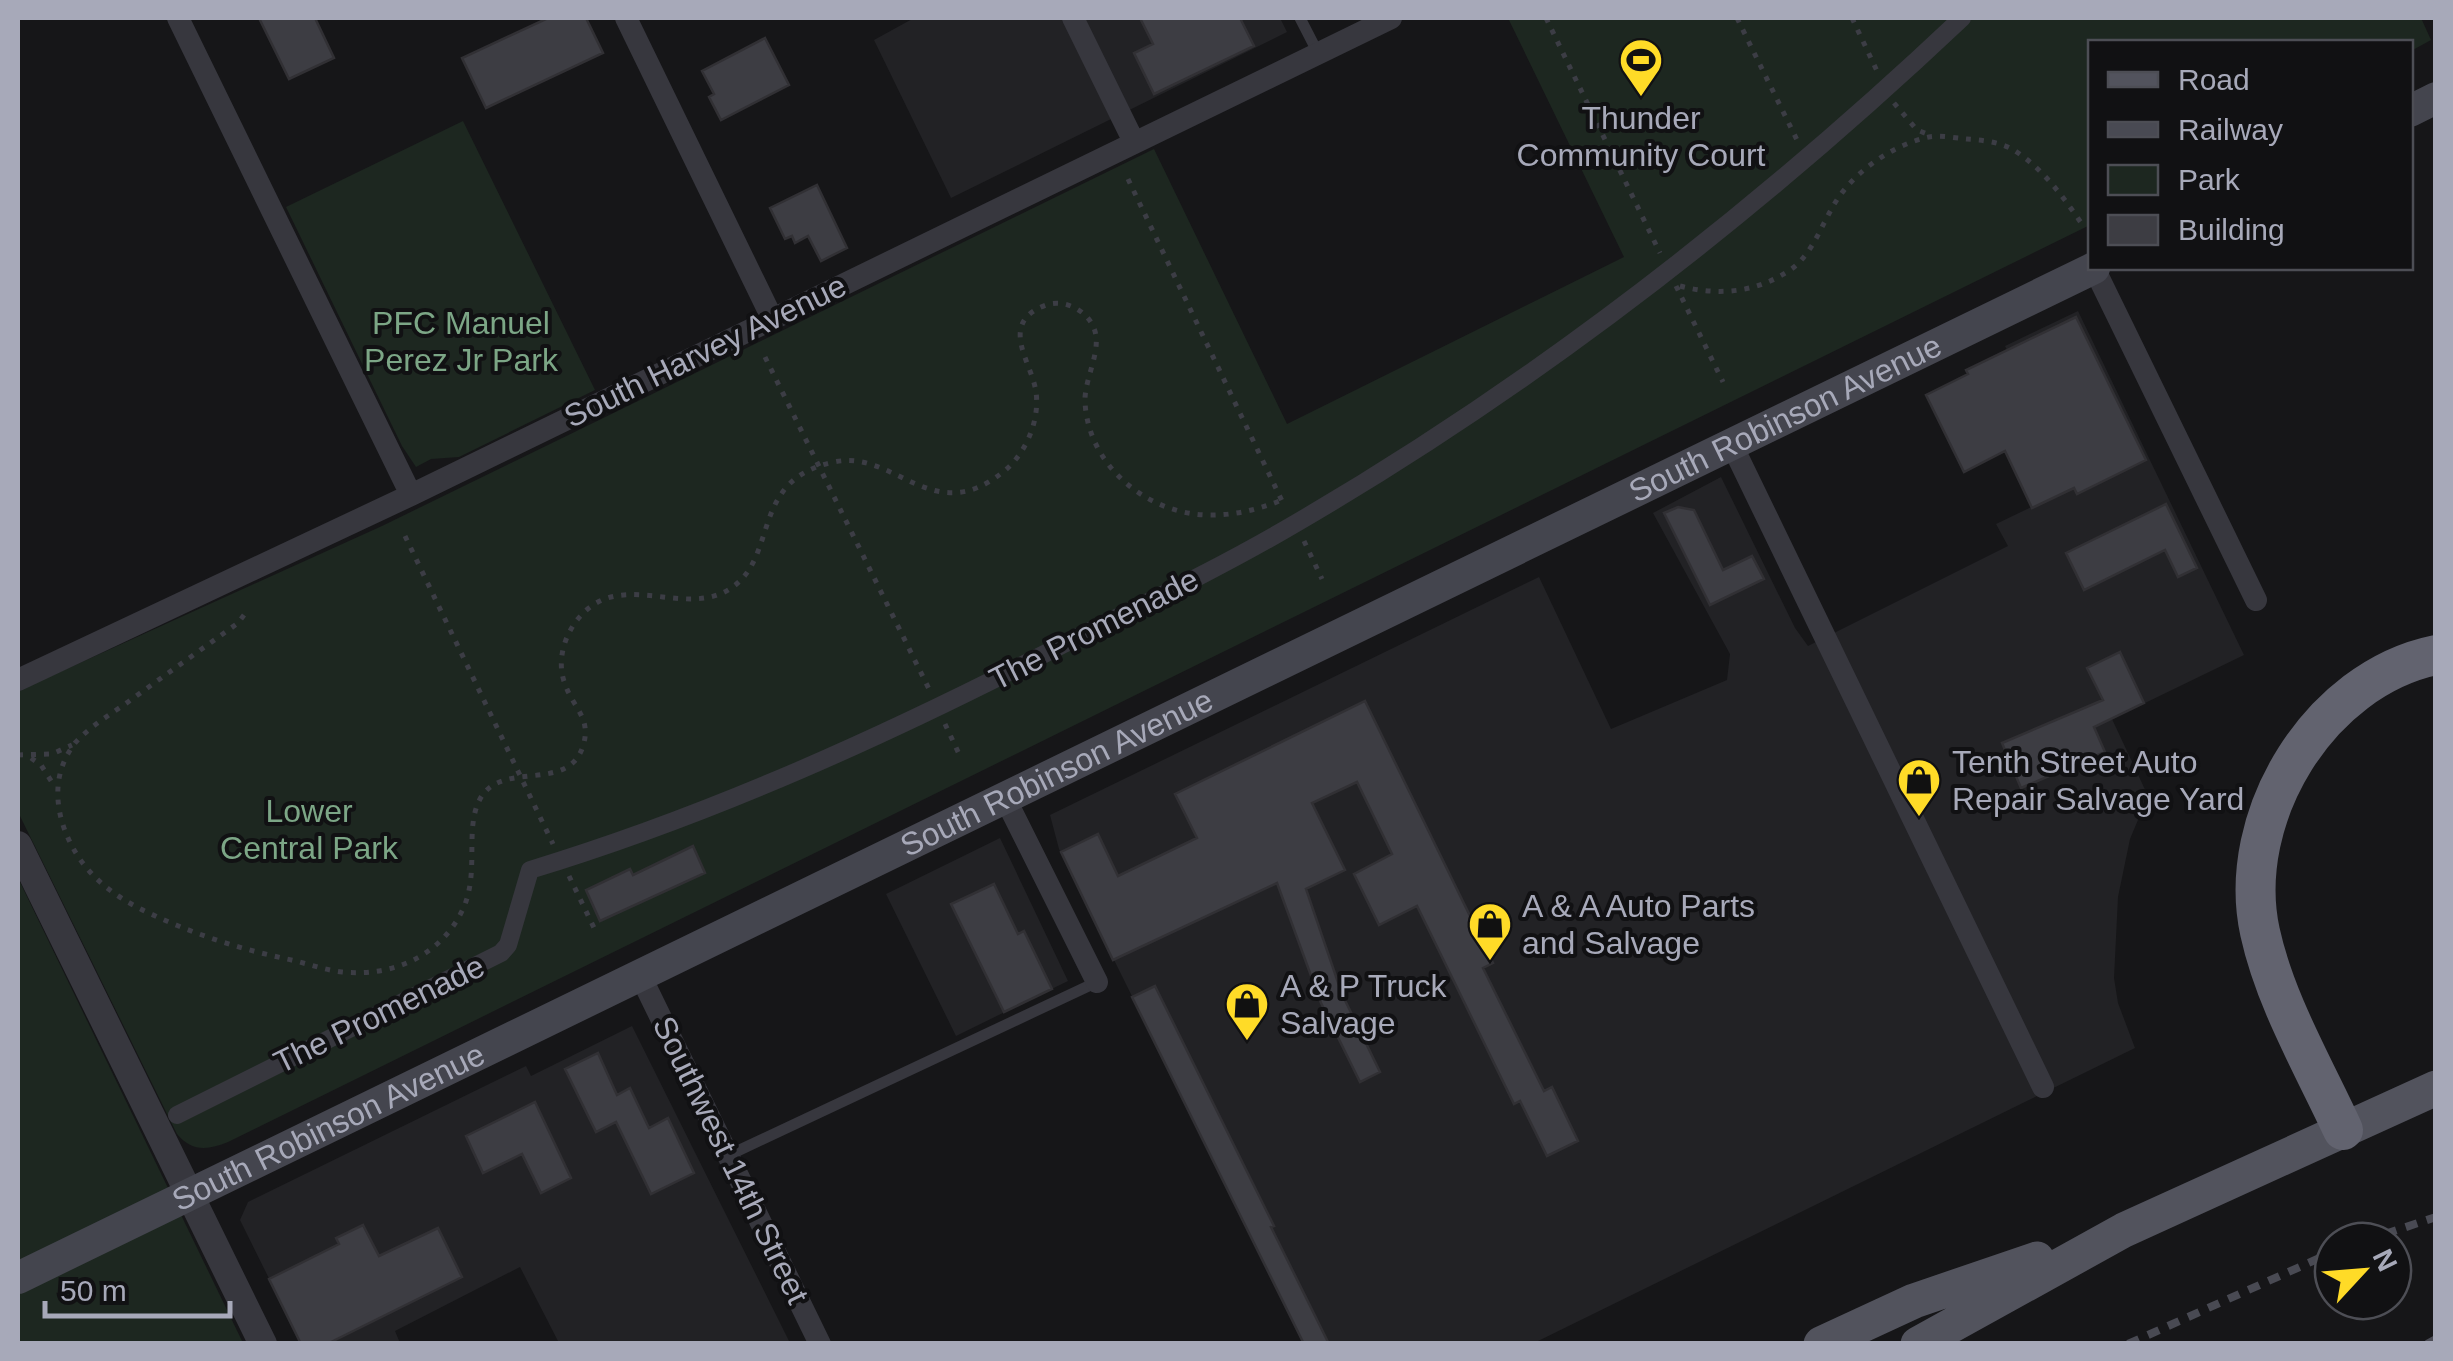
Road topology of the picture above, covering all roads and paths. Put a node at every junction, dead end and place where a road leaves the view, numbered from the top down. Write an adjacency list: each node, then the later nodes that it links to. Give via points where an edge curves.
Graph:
1 (178, 18): 22 (street)
2 (626, 18): 17 (street)
3 (1073, 18): 10 (street)
4 (1300, 18): 9 (lane)
5 (1391, 18): 9 (street, South Harvey Avenue)
6 (1546, 18): 14 (path)
7 (1737, 18): 11 (path)
8 (1962, 18): 11 (street, The Promenade)
9 (1318, 53): 10 (street, South Harvey Avenue)
10 (1134, 142): 17 (street, South Harvey Avenue)
11 (1806, 158): 14 (street, The Promenade)
12 (1128, 180): 23 (path)
13 (2084, 227): 19 (path, via 2056,187 2010,148 1932,136 1906,144 1842,192 1793,268 1735,292 1676,284)
14 (1668, 270): 24 (street, The Promenade, via 1438,433)
15 (2090, 270): 20 (main road, South Robinson Avenue)
16 (2095, 270): 27 (street)
17 (772, 318): 22 (street, South Harvey Avenue)
18 (765, 358): 21 (path)
19 (1723, 382)
20 (1732, 445): 38 (main road, South Robinson Avenue); 44 (street)
21 (819, 467): 23 (path, via 859,462 922,490 946,492 978,488 1006,470 1023,451 1035,417 1036,391 1019,336 1032,313 1049,303 1068,304 1095,328 1085,400 1090,431 1124,483 1200,515); 31 (path); 36 (path, via 783,492 768,514 754,561 722,594 698,600 610,595 578,618 563,648 562,668 586,720 586,739 567,769)
22 (411, 496): 30 (street, South Harvey Avenue)
23 (1282, 500): 24 (path)
24 (1296, 523): 26 (path); 31 (street, The Promenade)
25 (405, 536): 36 (path)
26 (1322, 579)
27 (2256, 600)
28 (244, 615): 32 (path)
29 (2436, 655): 47 (highway, via 2390,670 2320,725 2278,790 2260,858 2260,931)
30 (18, 680)
31 (938, 709): 35 (path); 40 (street, The Promenade, via 749,793)
32 (74, 744): 34 (path); 37 (path)
33 (18, 755): 34 (path)
34 (28, 756): 37 (path)
35 (960, 756)
36 (521, 777): 37 (path, via 480,798 471,888 461,914 430,952 402,967 372,972 340,972 254,952 126,902 82,864 67,836); 40 (path)
37 (56, 788)
38 (1006, 800): 42 (main road, South Robinson Avenue); 43 (street)
39 (18, 845): 49 (street)
40 (562, 861): 41 (path); 46 (street, The Promenade, via 530,870 501,953)
41 (597, 934)
42 (642, 977): 48 (street, Southwest 14th Street); 49 (main road, South Robinson Avenue)
43 (1097, 982): 48 (lane)
44 (2043, 1087)
45 (2436, 1088): 47 (main road)
46 (176, 1115)
47 (2342, 1130): 50 (main road)
48 (729, 1155): 53 (street, Southwest 14th Street)
49 (191, 1194): 51 (main road, South Robinson Avenue); 52 (street)
50 (2124, 1230): 54 (main road, via 1914,1301); 55 (main road)
51 (18, 1278)
52 (264, 1344)
53 (820, 1344)
54 (1820, 1344)
55 (1918, 1344)

